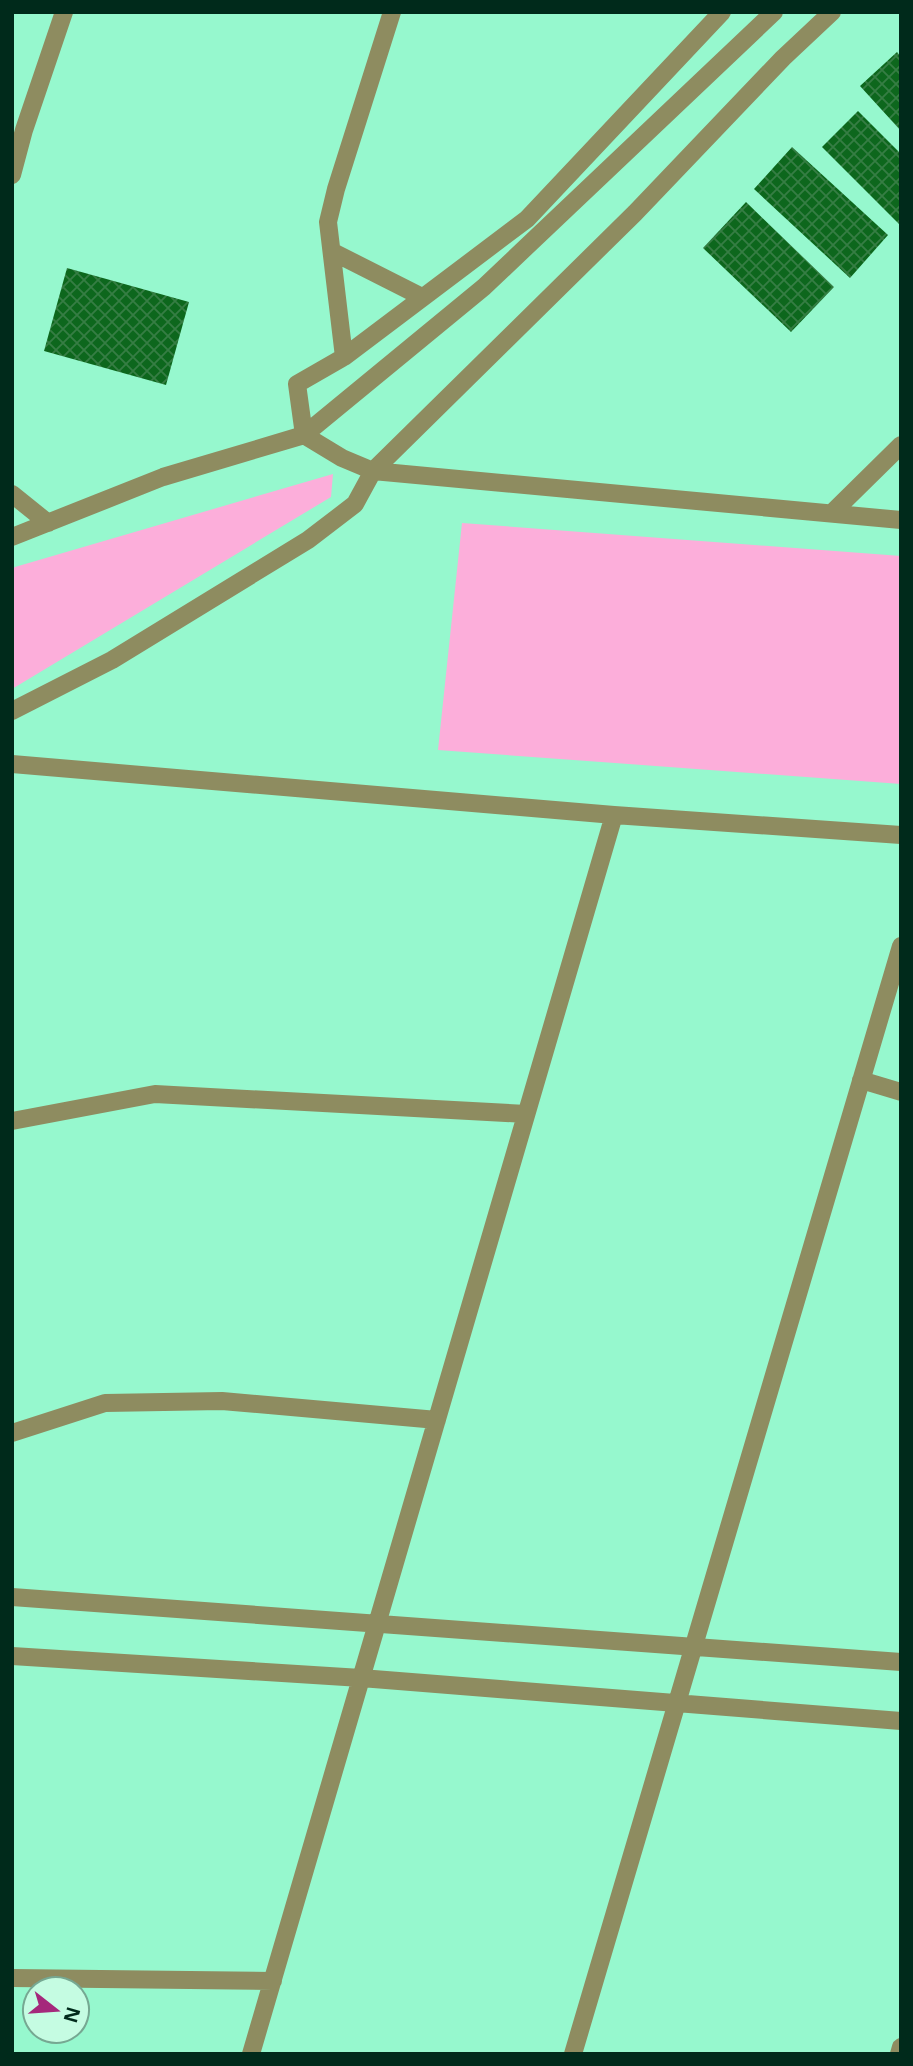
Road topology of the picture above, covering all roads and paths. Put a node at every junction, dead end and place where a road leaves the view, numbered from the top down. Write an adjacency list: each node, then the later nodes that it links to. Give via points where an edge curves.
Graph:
1 (64, 12): 6 (street)
2 (392, 12): 8 (street, via 336,189 328,222)
3 (722, 12): 9 (street, via 527,219)
4 (774, 12): 11 (street, via 484,287)
5 (832, 12): 13 (street)
6 (18, 130): 7 (street)
7 (12, 175)
8 (333, 251): 9 (street); 10 (street)
9 (422, 297): 10 (street)
10 (344, 357): 11 (street, via 297,384)
11 (304, 435): 13 (street); 17 (street, via 163,477)
12 (901, 445): 15 (street)
13 (373, 471): 15 (street); 19 (street, via 355,504 308,540 112,660)
14 (12, 494): 17 (street)
15 (833, 512): 16 (street)
16 (901, 520)
17 (48, 523): 18 (street)
18 (12, 537)
19 (12, 711)
20 (12, 764): 21 (street)
21 (614, 815): 22 (street); 26 (street)
22 (901, 835)
23 (901, 946): 24 (street)
24 (861, 1080): 25 (street); 32 (street)
25 (901, 1092)
26 (526, 1114): 27 (street, via 155,1094); 28 (street)
27 (12, 1121)
28 (437, 1420): 29 (street, via 222,1401 105,1403); 31 (street)
29 (12, 1433)
30 (12, 1597): 31 (street)
31 (377, 1622): 32 (street); 35 (street)
32 (694, 1646): 34 (street); 36 (street)
33 (12, 1656): 35 (street)
34 (901, 1662)
35 (361, 1678): 36 (street); 39 (street)
36 (677, 1703): 37 (street); 42 (street)
37 (901, 1721)
38 (18, 1980): 39 (street)
39 (273, 1981): 41 (street)
40 (901, 2047): 43 (street)
41 (251, 2054)
42 (573, 2054)
43 (899, 2054)

